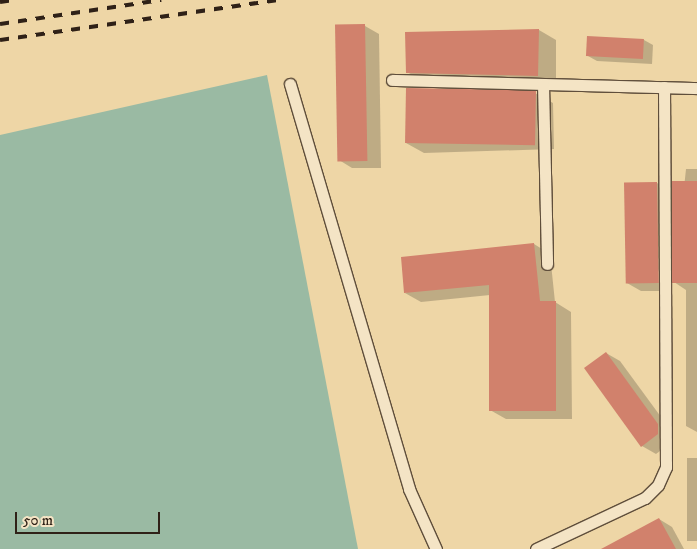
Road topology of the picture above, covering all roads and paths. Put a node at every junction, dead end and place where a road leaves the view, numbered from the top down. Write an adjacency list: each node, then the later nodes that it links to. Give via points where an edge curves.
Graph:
1 (392, 80): 3 (lane)
2 (290, 84): 7 (lane, via 409,489)
3 (543, 84): 4 (lane); 6 (lane)
4 (664, 87): 5 (lane); 8 (lane, via 666,467 658,485 645,498)
5 (697, 88)
6 (547, 264)
7 (436, 549)
8 (536, 549)

